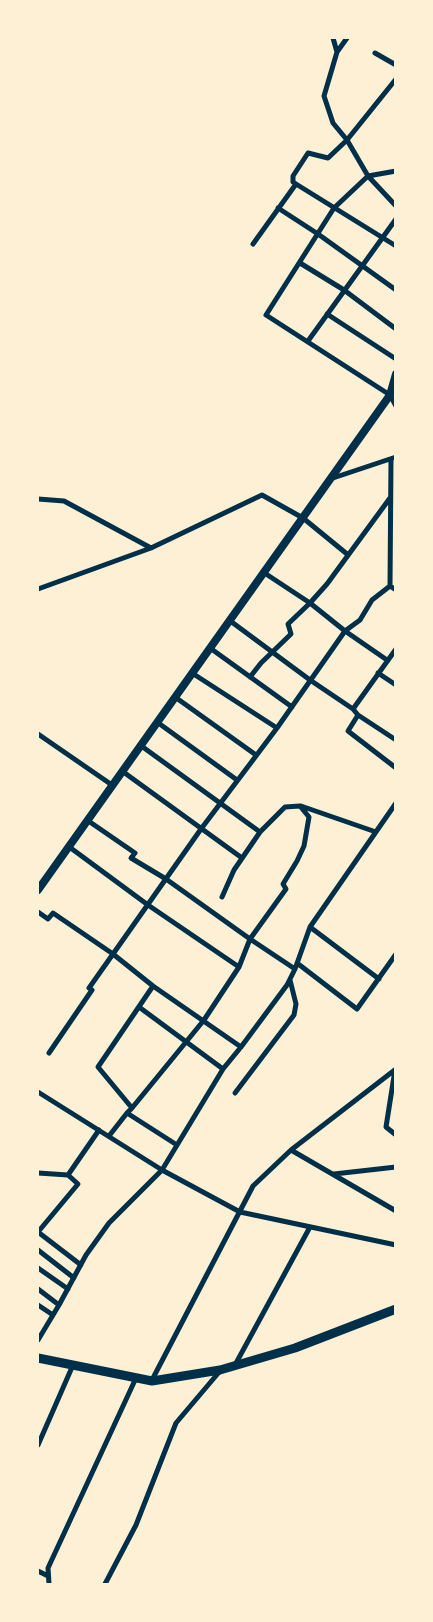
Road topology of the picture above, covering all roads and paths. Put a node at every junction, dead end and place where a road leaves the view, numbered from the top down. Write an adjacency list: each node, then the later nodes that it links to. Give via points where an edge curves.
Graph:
1 (332, 38): 3 (street)
2 (347, 38): 3 (street)
3 (337, 52): 7 (street, via 324,96 333,123)
4 (375, 53): 5 (street)
5 (396, 65)
6 (396, 79): 7 (street)
7 (347, 140): 9 (street); 10 (street, via 328,158 308,153 293,176)
8 (396, 171): 9 (street)
9 (368, 176): 11 (street); 13 (street)
10 (296, 184): 12 (street); 13 (street)
11 (396, 206)
12 (278, 208): 15 (street); 17 (street)
13 (334, 208): 15 (street); 16 (street)
14 (396, 219): 16 (street)
15 (318, 234): 19 (street); 20 (street)
16 (382, 237): 18 (street); 20 (street)
17 (253, 244)
18 (396, 246)
19 (300, 263): 21 (street); 25 (street, via 266,315)
20 (362, 265): 21 (street); 22 (street)
21 (344, 290): 23 (street); 24 (street)
22 (396, 290)
23 (327, 314): 25 (street); 26 (street)
24 (396, 329)
25 (308, 342): 28 (street)
26 (396, 359)
27 (396, 374): 28 (street)
28 (390, 394): 29 (street); 31 (street)
29 (396, 406)
30 (393, 458): 31 (street); 32 (street)
31 (330, 479): 34 (street)
32 (390, 498): 36 (street); 38 (street)
33 (38, 499): 35 (street, via 64,501)
34 (302, 518): 35 (street, via 262,495); 36 (street); 39 (street)
35 (151, 548): 41 (street)
36 (347, 554): 43 (street)
37 (396, 559): 38 (street)
38 (390, 566): 40 (street)
39 (263, 572): 43 (street); 44 (street)
40 (390, 586): 42 (street); 45 (street, via 372,600 360,620)
41 (38, 589)
42 (396, 590)
43 (310, 603): 45 (street); 48 (street, via 288,624 291,634)
44 (229, 620): 46 (street); 48 (street)
45 (345, 631): 49 (street); 53 (street)
46 (210, 648): 50 (street); 52 (street)
47 (396, 649): 49 (street)
48 (272, 652): 52 (street); 53 (street)
49 (387, 660): 51 (street)
50 (192, 673): 55 (street); 60 (street)
51 (378, 673): 54 (street); 57 (street)
52 (250, 677): 56 (street)
53 (310, 680): 56 (street); 57 (street)
54 (396, 685)
55 (175, 696): 59 (street); 64 (street)
56 (292, 707): 60 (street)
57 (353, 709): 58 (street)
58 (358, 715): 62 (street); 65 (street, via 348,731)
59 (157, 722): 63 (street); 67 (street)
60 (276, 728): 64 (street)
61 (38, 734): 68 (street)
62 (396, 740)
63 (140, 745): 66 (street); 69 (street)
64 (256, 755): 67 (street)
65 (396, 768)
66 (122, 771): 68 (street); 73 (street)
67 (237, 780): 69 (street)
68 (112, 785): 72 (street)
69 (220, 803): 73 (street); 74 (street)
70 (396, 803): 75 (street)
71 (300, 806): 74 (street, via 285,807); 75 (street); 84 (street, via 310,817 304,846 283,884 286,889)
72 (87, 820): 76 (street); 78 (street, via 135,853 131,858)
73 (201, 829): 77 (street); 78 (street)
74 (260, 832): 77 (street)
75 (376, 832): 83 (street)
76 (68, 846): 79 (street); 81 (street)
77 (242, 858): 80 (street)
78 (166, 879): 81 (street); 84 (street)
79 (38, 890)
80 (222, 897)
81 (148, 905): 85 (street); 88 (street)
82 (38, 912): 85 (street, via 48,919 53,913)
83 (310, 926): 87 (street); 89 (street)
84 (250, 939): 87 (street); 88 (street)
85 (113, 954): 91 (street); 96 (street)
86 (396, 954): 89 (street)
87 (296, 966): 89 (street, via 357,1009); 90 (street)
88 (239, 967): 93 (street)
89 (379, 979)
90 (290, 980): 95 (street); 100 (street, via 296,1004 294,1015)
91 (153, 986): 92 (street); 93 (street)
92 (139, 1006): 94 (street); 101 (street, via 98,1067)
93 (204, 1020): 94 (street); 95 (street)
94 (187, 1041): 97 (street); 101 (street)
95 (241, 1047): 97 (street)
96 (49, 1053)
97 (223, 1069): 106 (street)
98 (396, 1069): 104 (street, via 386,1127); 107 (street)
99 (38, 1092): 103 (street)
100 (235, 1093)
101 (132, 1108): 102 (street)
102 (127, 1113): 105 (street); 106 (street)
103 (99, 1130): 105 (street); 112 (street)
104 (396, 1135)
105 (109, 1136): 109 (street)
106 (177, 1145): 109 (street)
107 (291, 1150): 111 (street); 114 (street, via 253,1186)
108 (396, 1167): 111 (street)
109 (162, 1170): 114 (street); 119 (street, via 109,1224)
110 (38, 1173): 112 (street)
111 (333, 1174): 113 (street)
112 (68, 1175): 116 (street, via 78,1184)
113 (396, 1211)
114 (240, 1212): 115 (street); 134 (street)
115 (310, 1227): 117 (street); 131 (street)
116 (38, 1232): 119 (street)
117 (396, 1244)
118 (38, 1250): 121 (street)
119 (81, 1265): 121 (street)
120 (38, 1268): 123 (street)
121 (74, 1278): 123 (street)
122 (38, 1289): 125 (street)
123 (68, 1289): 125 (street)
124 (38, 1305): 127 (street)
125 (59, 1305): 127 (street)
126 (396, 1309): 131 (main road, via 295,1348)
127 (53, 1315): 128 (street)
128 (38, 1340)
129 (38, 1358): 130 (main road)
130 (73, 1365): 133 (main road); 135 (street)
131 (234, 1366): 132 (main road)
132 (220, 1370): 134 (main road); 139 (street, via 176,1423 136,1525)
133 (136, 1378): 134 (main road); 137 (street, via 48,1568)
134 (152, 1381)
135 (38, 1446)
136 (38, 1571): 137 (street)
137 (48, 1576): 138 (street)
138 (49, 1584)
139 (105, 1584)

